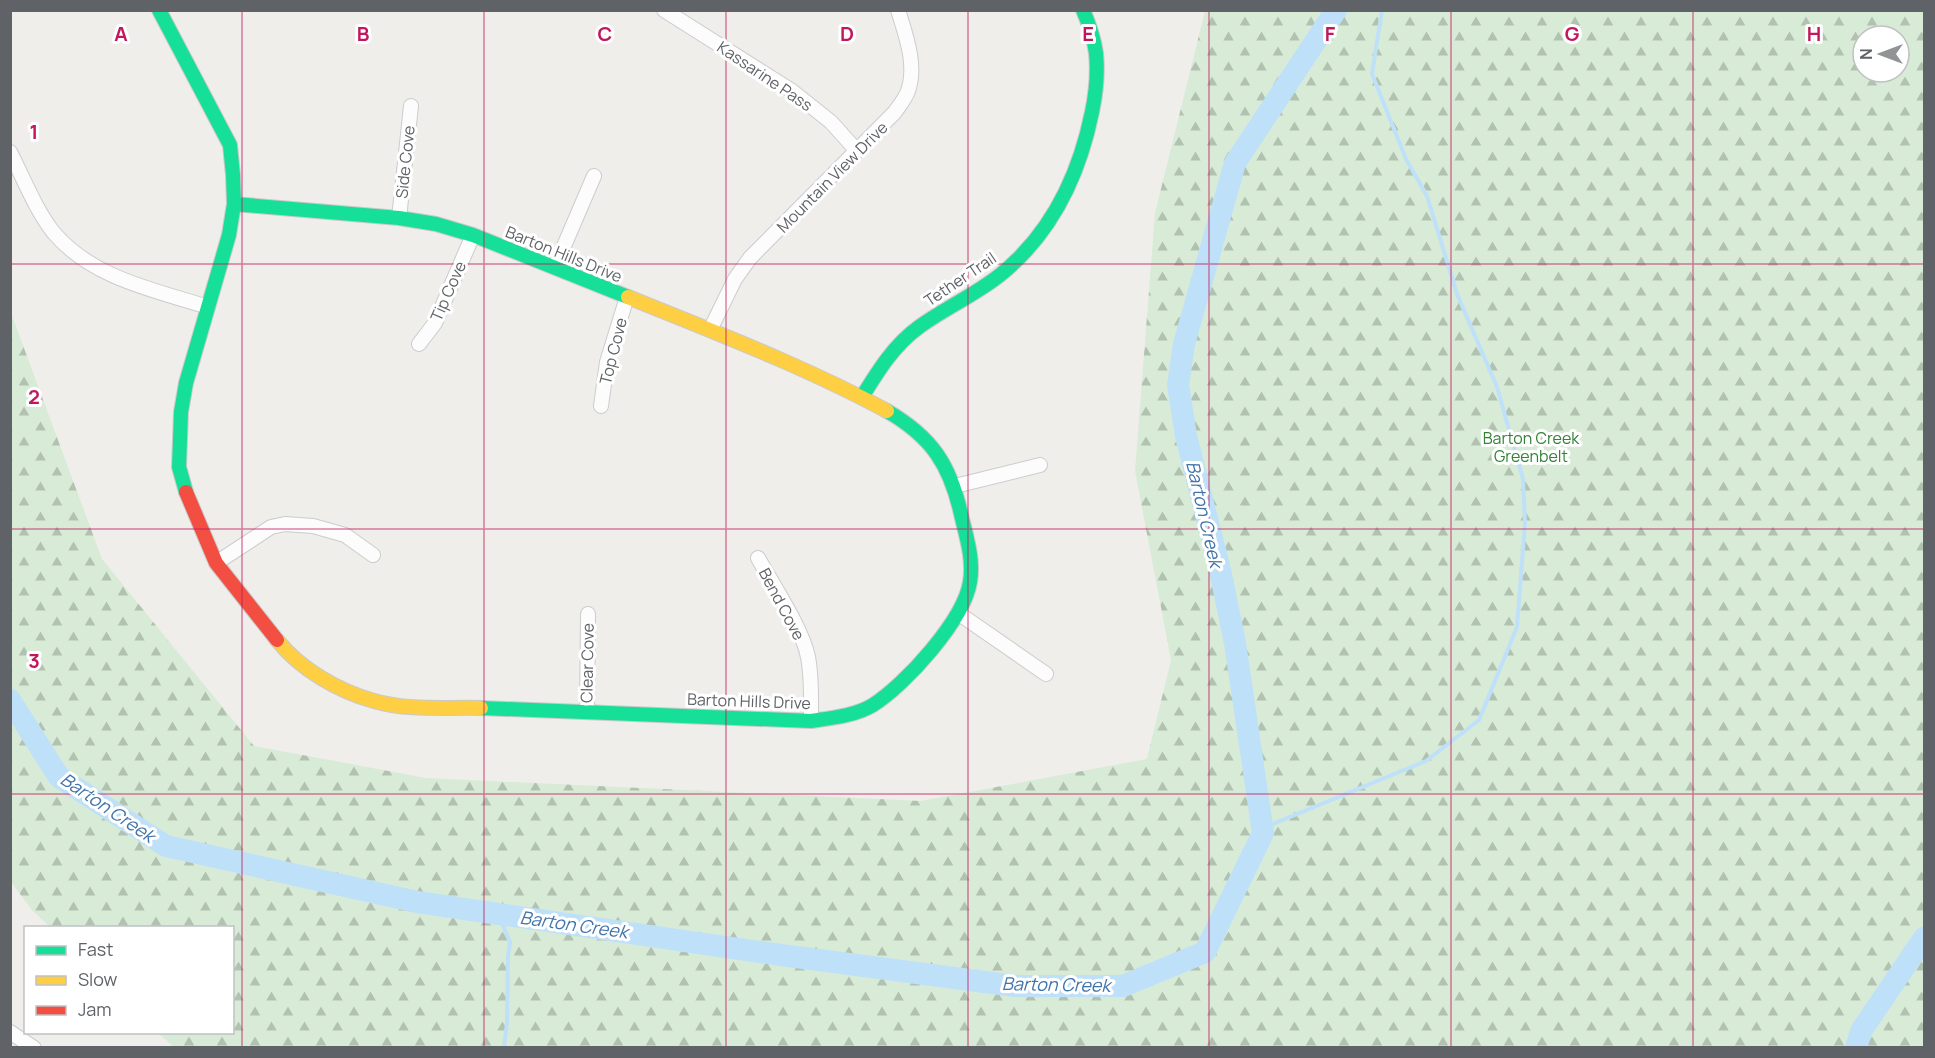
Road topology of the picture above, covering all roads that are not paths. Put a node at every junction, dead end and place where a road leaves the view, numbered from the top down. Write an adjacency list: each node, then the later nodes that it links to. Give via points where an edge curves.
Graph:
1 (159, 10): 9 (street, Barton Hills Drive, via 230,145)
2 (664, 10): 6 (street, Kassarine Pass, via 792,91 831,122)
3 (897, 10): 6 (street, Mountain View Drive, via 909,44 908,91 896,112)
4 (1083, 10): 17 (street, Tether Trail, via 1095,41 1098,69 1085,143 1069,189 1036,241 999,276 919,327 898,345)
5 (411, 105): 10 (street, Side Cove)
6 (857, 151): 15 (street, Mountain View Drive, via 750,258)
7 (10, 152): 14 (street, via 53,232 78,256 102,272)
8 (594, 176): 12 (street)
9 (234, 204): 10 (street, Barton Hills Drive); 14 (street, Barton Hills Drive)
10 (399, 218): 11 (street, Barton Hills Drive)
11 (473, 236): 12 (street, Barton Hills Drive); 16 (street, Tip Cove, via 435,323)
12 (555, 267): 13 (street, Barton Hills Drive)
13 (627, 297): 15 (street, Barton Hills Drive); 18 (street, Top Cove, via 607,362)
14 (208, 307): 23 (street, Barton Hills Drive, via 186,382 179,467)
15 (710, 330): 17 (street, Barton Hills Drive)
16 (419, 344)
17 (862, 397): 20 (street, Barton Hills Drive, via 890,412 938,452)
18 (601, 406)
19 (1040, 465): 20 (street)
20 (954, 486): 24 (street, Barton Hills Drive, via 971,559 970,583)
21 (373, 555): 23 (street, via 345,535 313,526 285,524 258,534)
22 (758, 558): 28 (street, Bend Cove, via 808,654)
23 (216, 563): 27 (street, Barton Hills Drive, via 284,649 321,679 350,693 404,706)
24 (958, 613): 26 (street); 28 (street, Barton Hills Drive, via 920,665 872,706)
25 (588, 614): 27 (street, Clear Cove)
26 (1046, 674)
27 (586, 711): 28 (street, Barton Hills Drive)
28 (811, 721)
29 (10, 1032): 30 (street)
30 (34, 1047)

